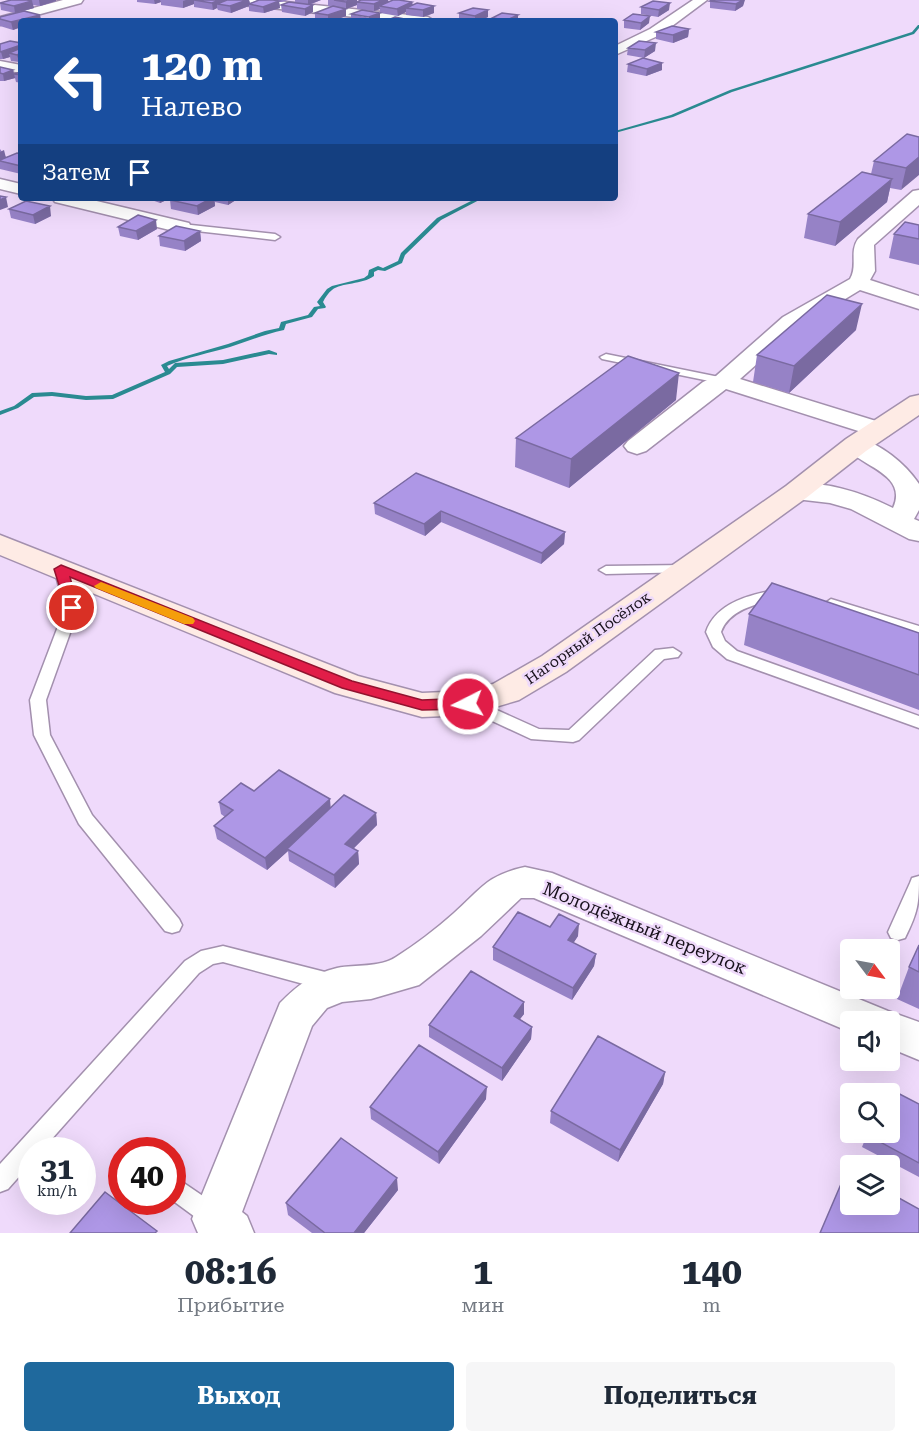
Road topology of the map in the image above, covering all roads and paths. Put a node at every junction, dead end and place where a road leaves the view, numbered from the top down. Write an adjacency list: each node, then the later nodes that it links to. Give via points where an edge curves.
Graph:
1 (77, 0): 5 (street)
2 (232, 0): 4 (street)
3 (700, 0): 6 (street, via 655,32)
4 (400, 18)
5 (0, 21)
6 (618, 51)
7 (618, 54): 8 (street)
8 (636, 60)
9 (0, 65): 10 (street)
10 (18, 68)
11 (0, 184): 12 (street)
12 (18, 188)
13 (919, 195): 17 (street, via 865,243 865,271)
14 (74, 201): 15 (street)
15 (182, 227): 16 (lane)
16 (275, 237)
17 (858, 284): 18 (street); 20 (street, via 791,322)
18 (919, 303)
19 (606, 357): 20 (lane)
20 (724, 381): 22 (street); 23 (street)
21 (919, 403): 22 (street, Нагорный Посёлок)
22 (868, 437): 24 (street, Нагорный Посёлок); 25 (street, via 905,483 910,494)
23 (637, 446)
24 (796, 492): 25 (street, via 851,499); 28 (street, Нагорный Посёлок)
25 (909, 527)
26 (6, 546): 27 (street, Нагорный Посёлок)
27 (61, 569): 34 (street, Нагорный Посёлок, via 347,685 422,705); 37 (lane, via 72,608 38,700 42,735 85,819)
28 (687, 569): 29 (lane); 34 (street, Нагорный Посёлок, via 525,682)
29 (606, 570)
30 (794, 595): 35 (lane, via 760,597 730,609 716,624 714,632 719,644 732,656)
31 (820, 600): 32 (lane)
32 (919, 631)
33 (673, 652): 34 (lane, via 660,654 573,736 537,735)
34 (468, 704)
35 (919, 722)
36 (919, 883): 38 (lane)
37 (172, 925)
38 (898, 932)
39 (339, 985): 40 (street, Молодёжный переулок, via 405,973 467,925 501,891 525,882 539,884); 43 (lane, via 223,954 208,957 192,967); 45 (street, Молодёжный переулок, via 313,996 295,1016 228,1185)
40 (845, 1011)
41 (900, 1033): 42 (street)
42 (919, 1041)
43 (0, 1181)
44 (186, 1197): 45 (lane)
45 (223, 1226)

